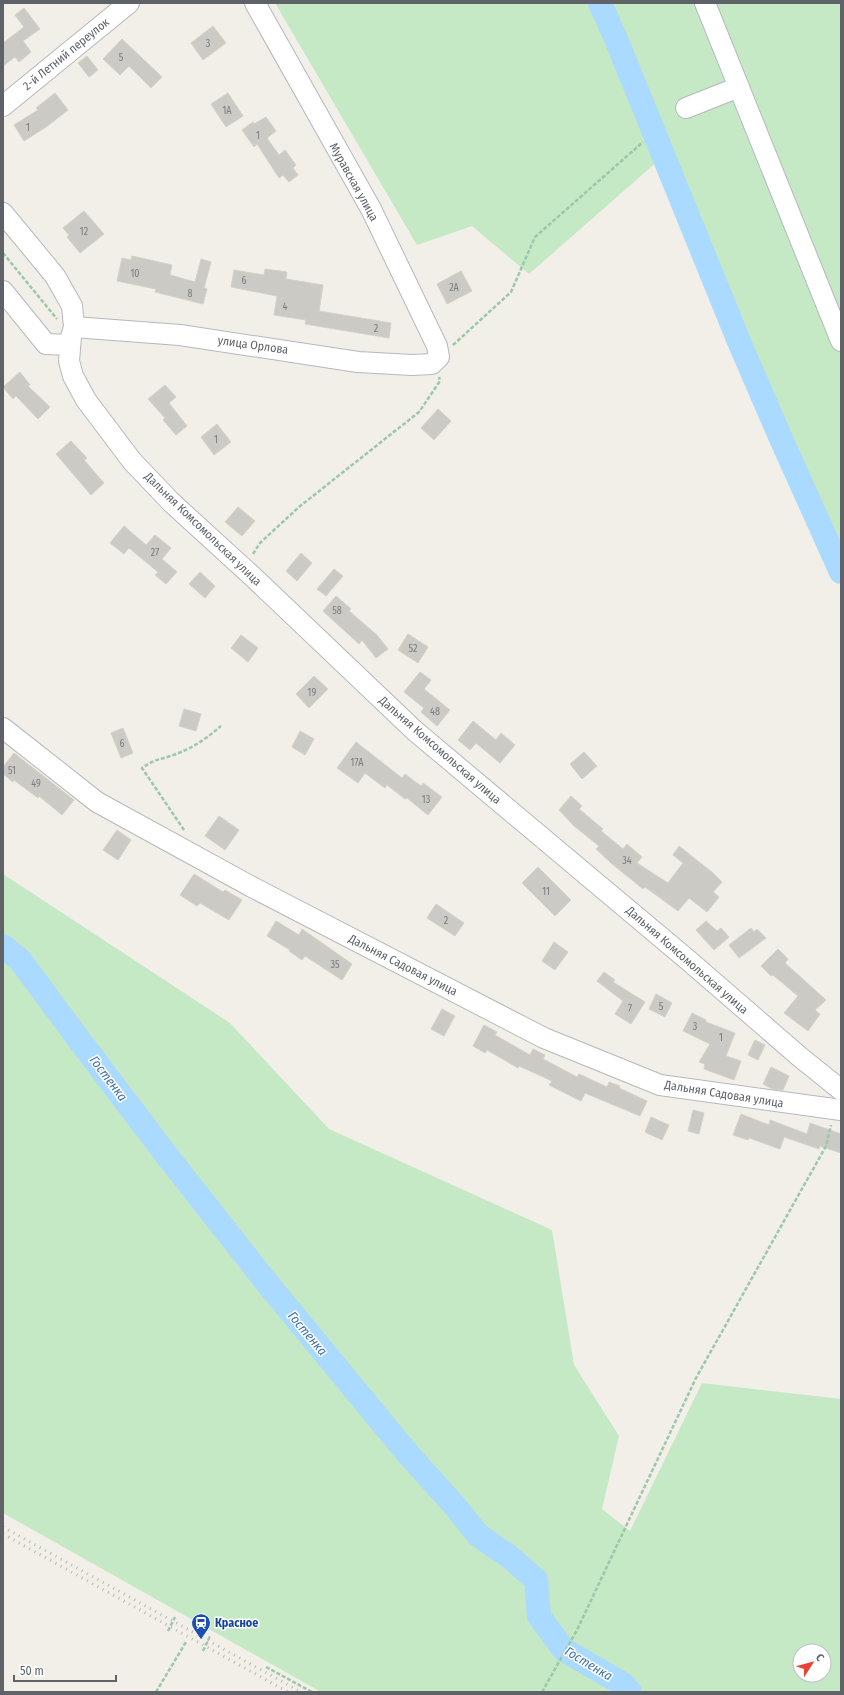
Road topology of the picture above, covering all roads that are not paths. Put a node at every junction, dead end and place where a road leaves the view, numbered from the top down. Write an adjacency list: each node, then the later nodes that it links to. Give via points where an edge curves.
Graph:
1 (129, 3): 4 (street, 2-й Летний переулок)
2 (255, 3): 12 (street, Муравская улица, via 371,209 437,346 439,356)
3 (705, 3): 5 (street)
4 (108, 9): 6 (street, 2-й Летний переулок)
5 (739, 87): 7 (street); 11 (street)
6 (3, 106)
7 (686, 108)
8 (3, 213): 10 (street, via 55,276 72,306)
9 (3, 291): 10 (street, via 46,344)
10 (72, 336): 12 (street, улица Орлова, via 180,335 358,362); 14 (street, Дальняя Комсомольская улица, via 69,361 72,376 86,400 132,461 171,502 415,731)
11 (841, 341)
12 (432, 364)
13 (3, 728): 15 (street, Дальняя Садовая улица, via 97,802 252,887 544,1038 660,1085)
14 (841, 1090)
15 (838, 1110)

